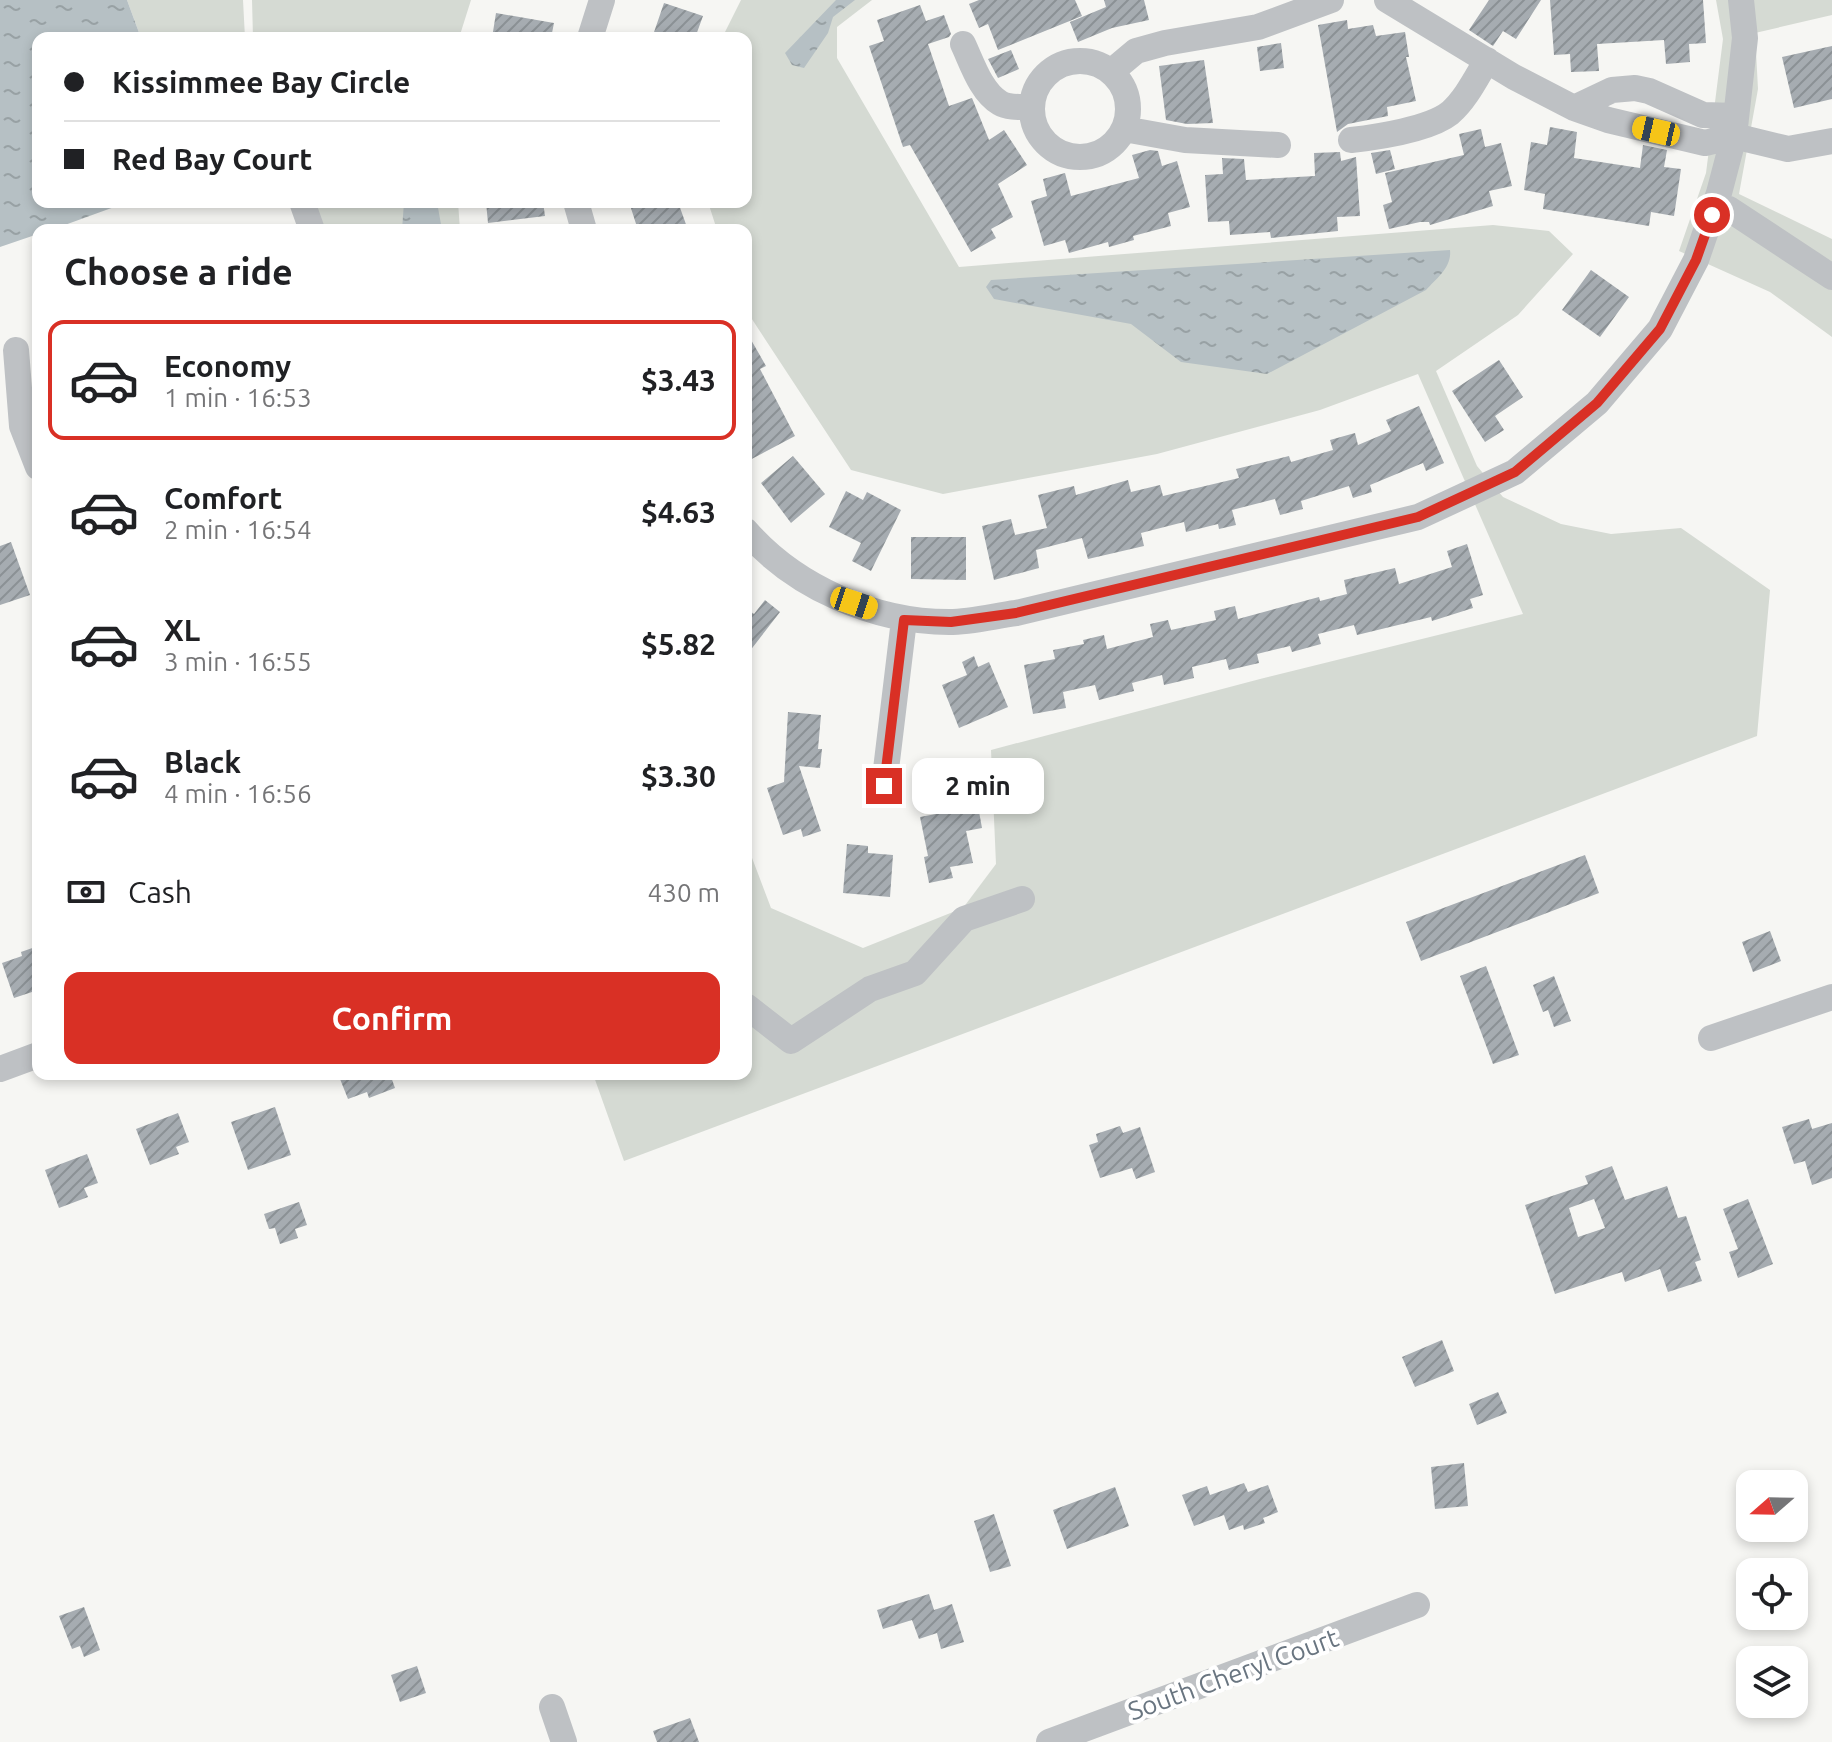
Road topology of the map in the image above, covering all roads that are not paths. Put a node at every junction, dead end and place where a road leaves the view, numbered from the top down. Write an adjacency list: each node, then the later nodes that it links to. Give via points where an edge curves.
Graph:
1 (602, 0): 5 (street)
2 (1331, 0): 8 (street, via 1258,27 1136,51)
3 (1387, 0): 7 (street)
4 (1741, 0): 11 (street, via 1745,38)
5 (592, 32)
6 (963, 44): 9 (street, via 997,101)
7 (1487, 60): 10 (street); 13 (street, via 1448,114 1417,127)
8 (1111, 72): 9 (street, via 1083,60 1053,68 1034,92); 12 (street, via 1127,98)
9 (1031, 107): 12 (street, via 1041,139 1069,157 1102,152)
10 (1574, 108): 11 (street, via 1705,143); 11 (street, via 1612,90 1635,88)
11 (1735, 126): 14 (street, via 1788,149); 22 (street, via 1696,260 1660,329 1597,403 1515,472 1403,521 1016,613 951,622)
12 (1124, 129): 15 (street, via 1185,140)
13 (1351, 140)
14 (1832, 141)
15 (1278, 145)
16 (1729, 209): 17 (street)
17 (1832, 277)
18 (16, 350): 19 (street)
19 (11, 430): 20 (street)
20 (32, 459)
21 (752, 538): 22 (street, via 829,595)
22 (904, 620): 23 (street)
23 (884, 786)
24 (1022, 899): 26 (street, via 964,919 915,973 870,989 791,1041)
25 (1832, 997): 27 (street)
26 (752, 1011)
27 (1711, 1038)
28 (32, 1057): 29 (street)
29 (0, 1069)
30 (1417, 1605): 33 (street, South Cheryl Court)
31 (552, 1707): 32 (street)
32 (564, 1742)
33 (1049, 1742)

